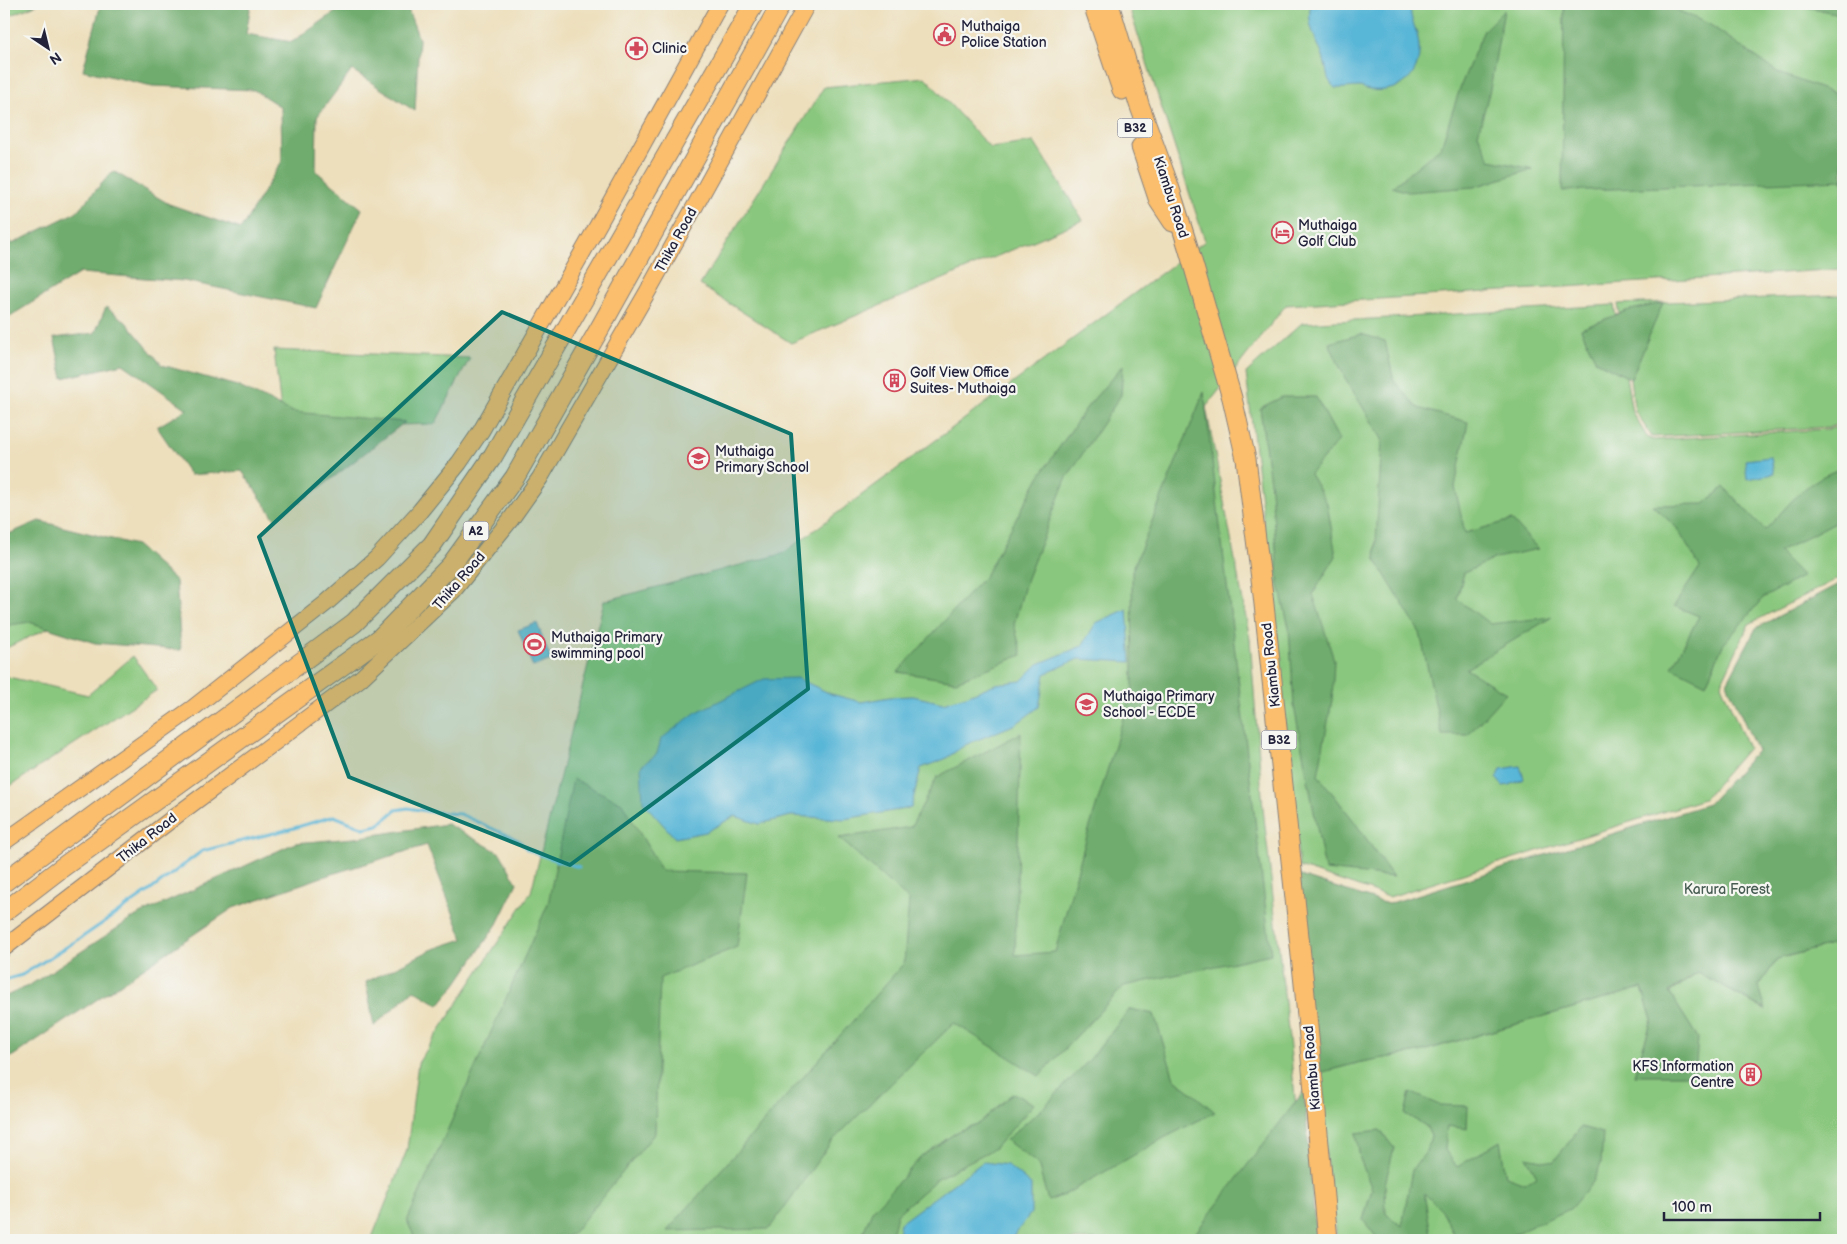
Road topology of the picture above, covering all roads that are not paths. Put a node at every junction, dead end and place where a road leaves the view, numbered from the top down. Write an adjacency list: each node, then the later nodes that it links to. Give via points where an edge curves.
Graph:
1 (720, 4): 8 (main road, via 481,431 420,511 377,558 325,604 193,708)
2 (754, 4): 9 (highway, A2, via 493,456 432,545 354,623)
3 (781, 4): 10 (highway, Thika Road / A2, via 515,477 452,565 379,639)
4 (807, 4): 11 (main road, Thika Road, via 540,478 453,591 361,678)
5 (1093, 4): 7 (highway, Kiambu Road / B32, via 1159,201)
6 (1109, 4): 7 (highway, Kiambu Road / B32)
7 (1188, 247): 12 (highway, Kiambu Road / B32, via 1232,398 1246,459 1304,984)
8 (4, 842)
9 (4, 882)
10 (4, 912)
11 (4, 948)
12 (1328, 1240)

